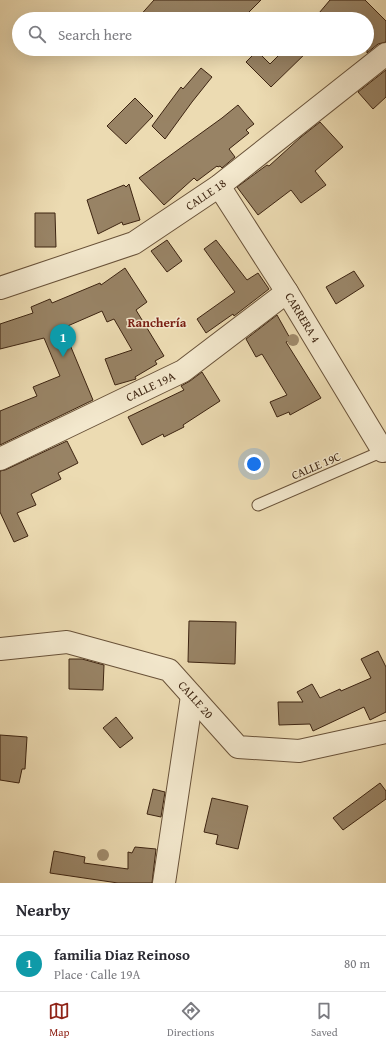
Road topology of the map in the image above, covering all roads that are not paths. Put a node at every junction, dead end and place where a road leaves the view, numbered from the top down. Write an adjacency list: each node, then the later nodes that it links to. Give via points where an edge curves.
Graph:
1 (386, 54): 2 (street, CALLE 18)
2 (219, 186): 3 (street, CALLE 18, via 134,243); 4 (street, CARRERA 4)
3 (0, 288)
4 (287, 292): 5 (street, CARRERA 4); 6 (street, CALLE 19A, via 183,371)
5 (383, 451): 7 (lane, CALLE 19C)
6 (0, 459)
7 (258, 505)
8 (0, 649): 9 (street, CALLE 20, via 67,642 169,670)
9 (192, 696): 10 (street, CALLE 20, via 238,747 299,751); 11 (street)
10 (386, 732)
11 (164, 883)

